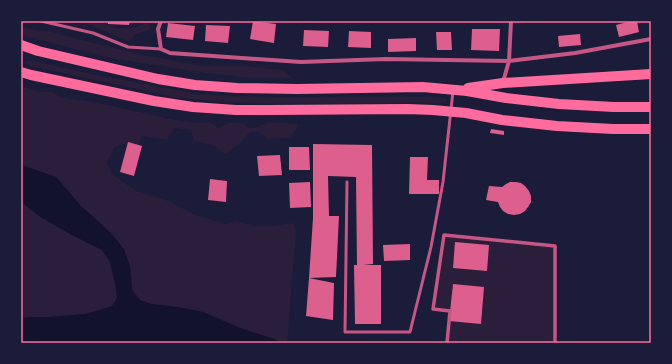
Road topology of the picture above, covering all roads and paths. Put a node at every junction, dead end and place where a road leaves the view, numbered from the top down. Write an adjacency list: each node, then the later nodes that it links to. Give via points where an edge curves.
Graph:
1 (41, 21): 5 (lane)
2 (68, 21): 5 (lane)
3 (161, 21): 8 (street, via 158,30)
4 (511, 21): 9 (street)
5 (68, 27): 8 (lane, via 93,33 128,47)
6 (651, 39): 9 (street, via 575,53)
7 (21, 45): 13 (main road, via 158,79 195,85 269,88 408,87)
8 (161, 49): 9 (street, via 170,52 301,62 386,59)
9 (509, 61): 12 (street)
10 (21, 72): 15 (main road, via 193,107 236,110 408,109)
11 (651, 74): 12 (main road)
12 (503, 83): 13 (main road)
13 (456, 90): 14 (main road, via 553,103); 15 (lane)
14 (651, 107)
15 (451, 112): 16 (main road, via 557,126); 17 (lane, via 443,182 431,247 410,332 345,332)
16 (651, 130)
17 (347, 182)
18 (447, 343): 19 (street, via 450,311 433,309 444,235 555,246)
19 (555, 343)

